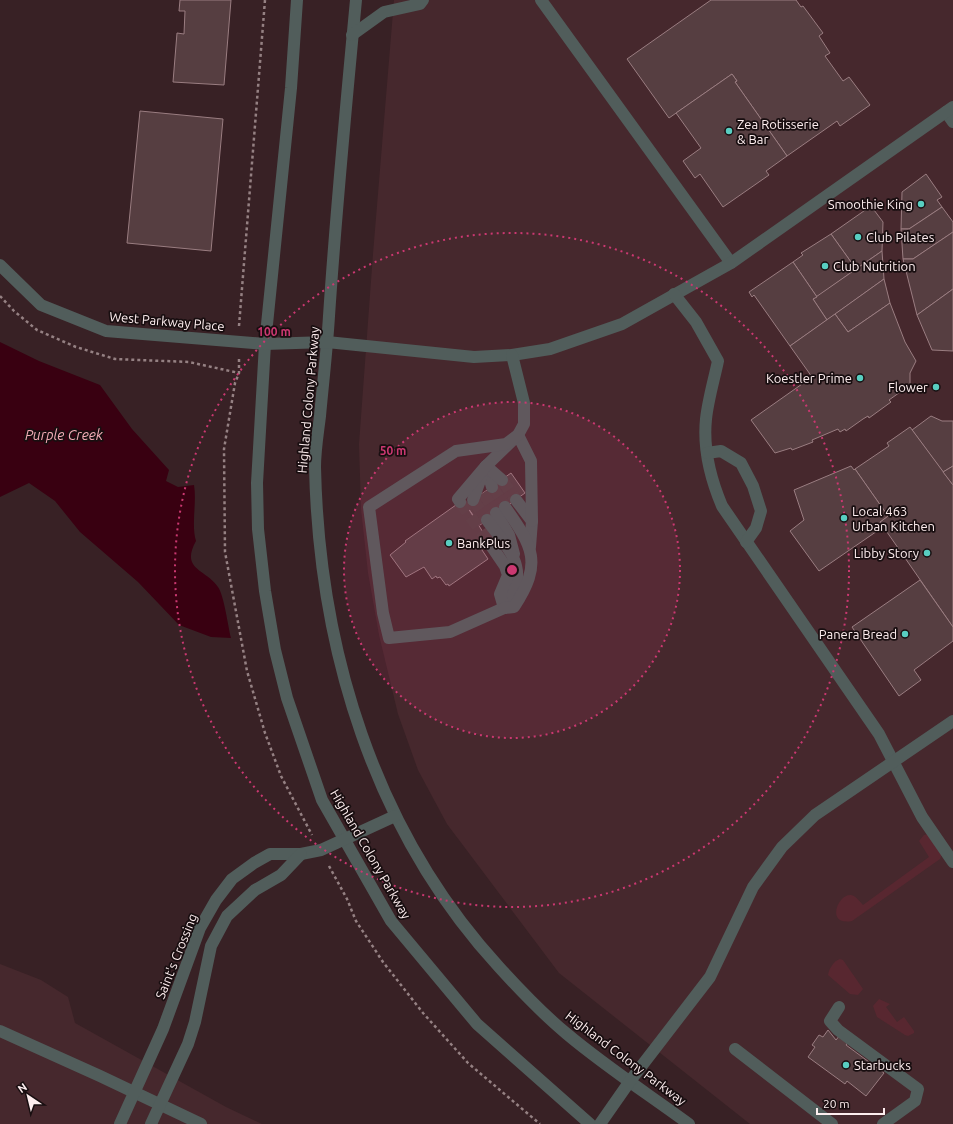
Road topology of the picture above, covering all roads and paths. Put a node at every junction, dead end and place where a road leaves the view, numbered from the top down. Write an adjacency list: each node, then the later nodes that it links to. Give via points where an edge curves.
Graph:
1 (297, 0): 12 (street, Highland Colony Parkway)
2 (356, 0): 5 (street, Highland Colony Parkway)
3 (423, 0): 5 (street, via 420,4 384,12)
4 (541, 0): 8 (street)
5 (352, 35): 11 (street, Highland Colony Parkway)
6 (949, 109): 7 (street); 8 (street, West Parkway Place)
7 (953, 122)
8 (731, 263): 10 (street, West Parkway Place)
9 (0, 265): 12 (street, West Parkway Place, via 41,305 106,331)
10 (674, 294): 13 (street, West Parkway Place, via 622,324 589,337 550,349); 15 (street, via 696,322 718,361 706,420)
11 (327, 342): 12 (street, West Parkway Place); 13 (street, West Parkway Place, via 474,356); 27 (street, Highland Colony Parkway, via 315,463 320,559 339,664 357,722)
12 (265, 344): 28 (street, Highland Colony Parkway, via 257,483 258,529 274,650 322,800)
13 (512, 355): 14 (street, via 524,403 524,424)
14 (518, 436): 16 (street); 20 (street, via 531,461); 24 (street, via 506,444 456,450 369,506 383,613 389,638 450,632)
15 (707, 453): 21 (street, via 713,486 722,506); 21 (street, via 721,451 741,463 753,486 761,510 756,528)
16 (486, 466): 16 (street, via 482,493); 17 (street); 19 (street, via 458,499)
17 (502, 480)
18 (516, 500): 20 (street)
19 (460, 502)
20 (532, 521): 23 (street)
21 (746, 542): 26 (street, via 856,699)
22 (490, 544): 24 (street, via 508,575 500,594)
23 (530, 547): 24 (street, via 532,564 527,588 514,607); 24 (street, via 496,514 518,570 515,588)
24 (504, 608)
25 (953, 721): 26 (street)
26 (894, 762): 30 (street, via 922,817); 35 (street, via 815,815 782,847 753,887 710,977)
27 (395, 816): 28 (street, Saint's Crossing); 35 (street, Highland Colony Parkway, via 426,872 498,966 565,1033)
28 (344, 839): 29 (street, Saint's Crossing, via 321,850); 42 (street, Highland Colony Parkway, via 391,921 477,1024)
29 (301, 854): 36 (street, Saint's Crossing, via 270,854 232,878 216,900 200,928 163,1029); 37 (street, via 281,875 255,890 227,916 211,946 188,1044)
30 (953, 862)
31 (330, 868): 41 (path, via 356,921 382,962 423,1013 468,1063)
32 (839, 1007): 46 (street, via 830,1021 838,1030 918,1089 915,1101)
33 (0, 1031): 36 (street)
34 (735, 1049): 45 (street)
35 (630, 1081): 43 (street); 44 (street, Highland Colony Parkway)
36 (134, 1092): 37 (street); 38 (street, Saint's Crossing)
37 (160, 1105): 39 (street); 40 (street)
38 (120, 1124)
39 (151, 1124)
40 (201, 1124)
41 (540, 1124)
42 (590, 1124)
43 (600, 1124)
44 (689, 1124)
45 (832, 1124)
46 (883, 1124)

